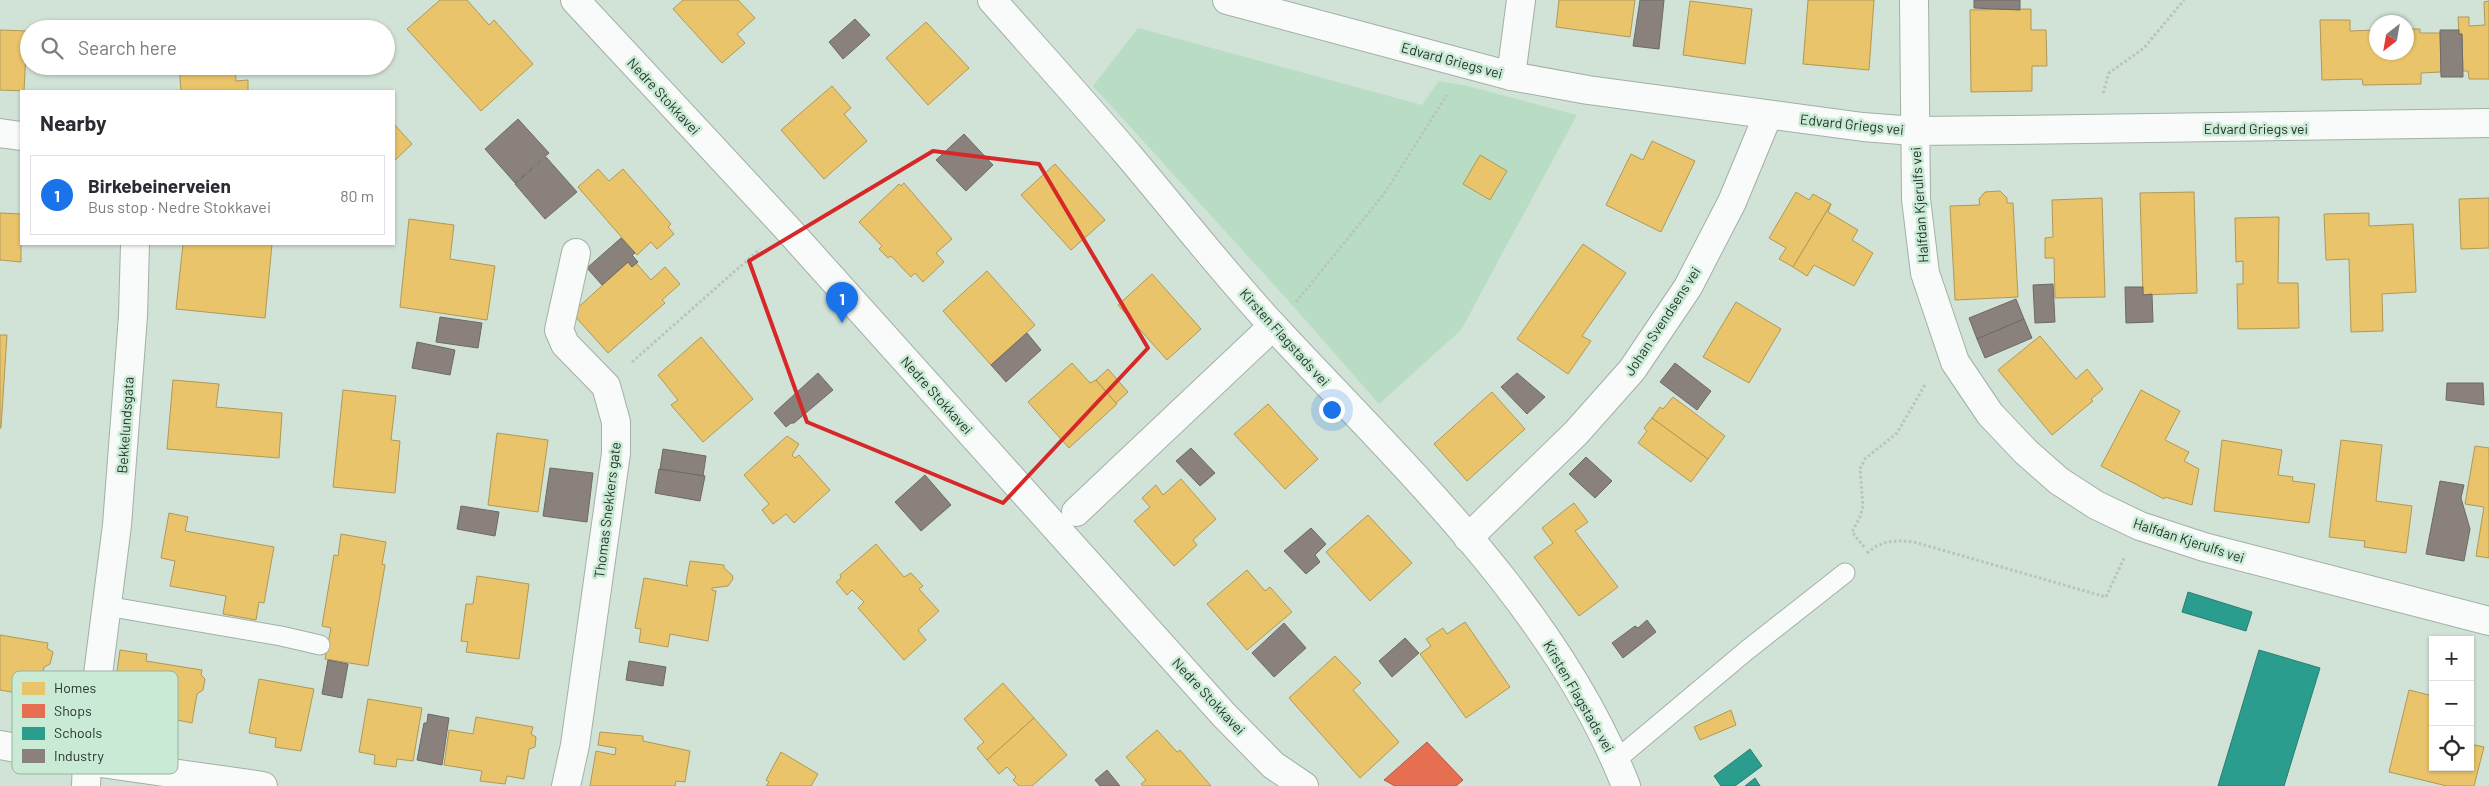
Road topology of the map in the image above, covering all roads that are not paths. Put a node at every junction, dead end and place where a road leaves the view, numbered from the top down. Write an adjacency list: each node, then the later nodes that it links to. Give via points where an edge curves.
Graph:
1 (576, 0): 28 (street, Nedre Stokkavei, via 785,226 1224,715 1274,765)
2 (992, 0): 14 (street, Kirsten Flagstads vei)
3 (1227, 0): 6 (street, Edvard Griegs vei)
4 (1521, 0): 6 (street)
5 (1914, 0): 9 (street, Halfdan Kjerulfs vei)
6 (1511, 76): 7 (street, Edvard Griegs vei)
7 (1768, 115): 9 (street, Edvard Griegs vei); 16 (street, Johan Svendsens vei, via 1732,202 1688,286 1632,370 1576,433)
8 (2489, 123): 9 (street, Edvard Griegs vei, via 2303,128)
9 (1914, 130): 19 (street, Halfdan Kjerulfs vei, via 1916,199 1925,273 1955,362 1990,414 2059,482 2096,505 2140,526 2204,548)
10 (0, 133): 11 (street)
11 (20, 136)
12 (135, 245): 18 (street, Bekkelundsgata, via 133,316 117,525)
13 (576, 253): 27 (street, Thomas Snekkers gate, via 560,338 606,386 616,422 616,453 575,745)
14 (1273, 326): 15 (street); 16 (street, Kirsten Flagstads vei)
15 (1076, 512)
16 (1468, 538): 24 (street, Kirsten Flagstads vei, via 1554,650)
17 (1846, 573): 24 (lane, via 1746,651)
18 (106, 606): 20 (lane); 21 (street, Bekkelundsgata)
19 (2489, 621)
20 (320, 645)
21 (98, 671)
22 (0, 745): 23 (street)
23 (12, 749)
24 (1616, 760): 29 (street, Kirsten Flagstads vei)
25 (86, 774): 26 (street)
26 (263, 786)
27 (566, 786)
28 (1304, 786)
29 (1626, 786)

